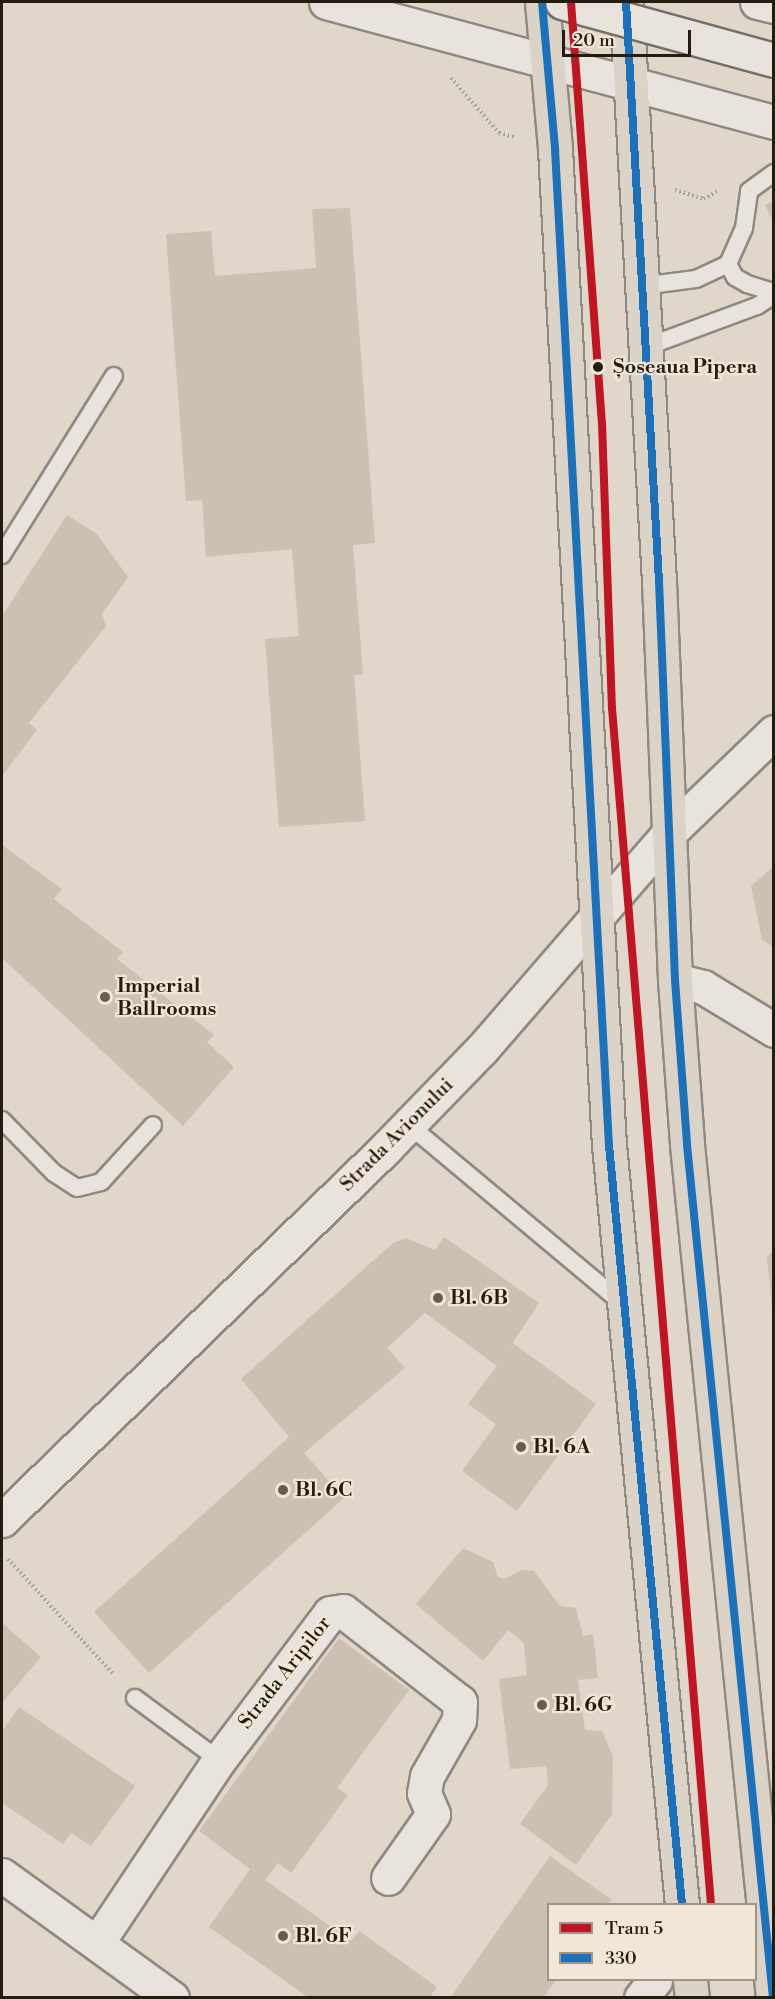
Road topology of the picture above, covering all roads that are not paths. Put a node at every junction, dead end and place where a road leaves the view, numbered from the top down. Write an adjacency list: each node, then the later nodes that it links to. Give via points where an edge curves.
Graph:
1 (326, 2): 7 (street)
2 (542, 2): 7 (main road)
3 (562, 2): 8 (street, bridge)
4 (626, 2): 9 (main road)
5 (758, 2): 6 (street)
6 (774, 6)
7 (547, 58): 9 (street); 20 (main road)
8 (774, 60)
9 (630, 82): 10 (street); 13 (main road)
10 (774, 122)
11 (774, 173): 12 (lane, via 749,191 744,228)
12 (728, 264): 13 (lane, via 696,279); 14 (lane, via 735,277)
13 (642, 286): 15 (main road)
14 (774, 293): 15 (lane, via 758,306)
15 (646, 347): 19 (main road)
16 (114, 376): 17 (lane)
17 (2, 555)
18 (774, 732): 19 (street, Strada Avionului)
19 (668, 834): 20 (street, Strada Avionului); 21 (main road)
20 (596, 917): 25 (street, Strada Avionului, via 482,1049); 26 (main road, via 609,1145)
21 (675, 980): 22 (street, via 712,992); 30 (main road, via 692,1192)
22 (774, 1030)
23 (2, 1120): 24 (lane, via 54,1173 77,1188 101,1182)
24 (153, 1125)
25 (409, 1125): 26 (lane); 27 (street, Strada Avionului)
26 (626, 1306): 33 (main road)
27 (2, 1520)
28 (135, 1698): 29 (lane)
29 (219, 1760): 32 (street, Strada Aripilor, via 330,1612 343,1611 460,1702 459,1720 427,1776 424,1794 433,1814); 35 (street, Strada Aripilor)
30 (765, 1829): 34 (main road)
31 (2, 1875): 35 (street)
32 (388, 1878)
33 (682, 1903)
34 (760, 1928): 41 (main road)
35 (97, 1943): 38 (street)
36 (654, 1981): 39 (street)
37 (690, 1981): 40 (main road)
38 (172, 1998)
39 (641, 1998)
40 (692, 1998)
41 (773, 1998)

